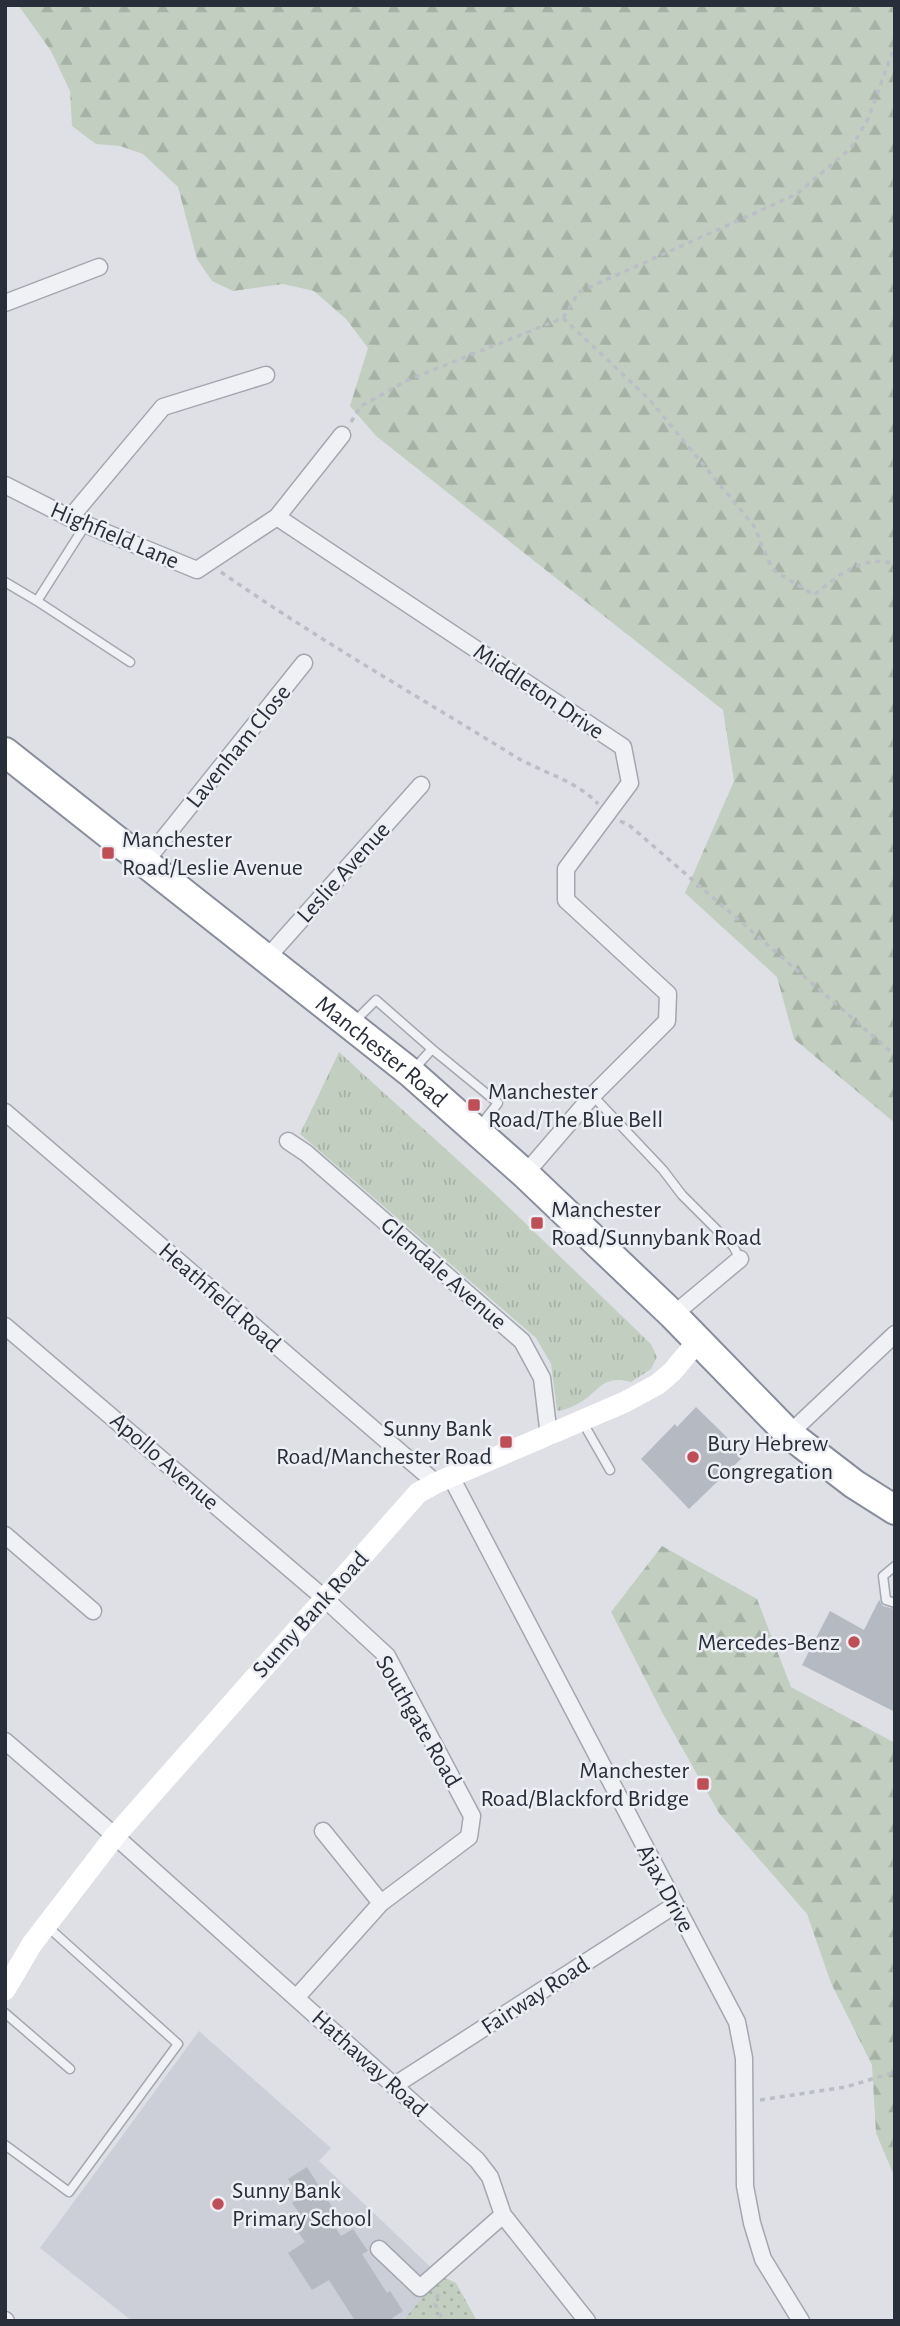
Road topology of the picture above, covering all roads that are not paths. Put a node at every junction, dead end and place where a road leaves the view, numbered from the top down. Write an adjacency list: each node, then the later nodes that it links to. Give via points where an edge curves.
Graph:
1 (99, 267): 2 (street)
2 (5, 303)
3 (266, 375): 7 (street, via 163,407)
4 (342, 435): 6 (street, Highfield Lane)
5 (5, 485): 7 (street, Highfield Lane)
6 (277, 517): 7 (street, Highfield Lane, via 197,570); 19 (street, Middleton Drive, via 623,747 630,783 566,869 566,900 668,994 667,1021)
7 (78, 521): 9 (lane)
8 (5, 582): 9 (lane)
9 (37, 601): 10 (lane)
10 (130, 662)
11 (304, 663): 14 (street, Lavenham Close)
12 (5, 752): 14 (highway, Manchester Road)
13 (421, 785): 15 (street, Leslie Avenue)
14 (145, 862): 15 (highway, Manchester Road)
15 (266, 960): 16 (highway, Manchester Road)
16 (351, 1026): 17 (lane, via 376,1000); 18 (highway, Manchester Road)
17 (432, 1049): 18 (lane); 21 (lane, via 498,1103)
18 (411, 1073): 21 (highway, Manchester Road)
19 (593, 1095): 23 (street, Middleton Drive); 24 (lane)
20 (5, 1111): 33 (street, Heathfield Road)
21 (477, 1130): 23 (highway, Manchester Road)
22 (288, 1141): 31 (street, Glendale Avenue, via 522,1341 542,1378)
23 (525, 1174): 25 (highway, Manchester Road)
24 (740, 1259): 25 (street)
25 (673, 1315): 28 (highway, Manchester Road)
26 (5, 1326): 37 (street, Apollo Avenue)
27 (893, 1338): 30 (street)
28 (698, 1341): 29 (street, Sunny Bank Road, via 658,1384); 30 (highway, Manchester Road)
29 (585, 1417): 31 (street, Sunny Bank Road); 32 (lane)
30 (789, 1434): 34 (highway, Manchester Road)
31 (549, 1436): 33 (street, Sunny Bank Road)
32 (610, 1471)
33 (444, 1480): 37 (street, Sunny Bank Road, via 418,1493); 44 (street, Ajax Drive)
34 (895, 1510)
35 (5, 1535): 39 (street)
36 (895, 1566): 38 (lane, via 883,1576 886,1600)
37 (324, 1598): 42 (street, Sunny Bank Road); 43 (street, Southgate Road, via 387,1656 472,1816 469,1837)
38 (895, 1603)
39 (93, 1611)
40 (5, 1741): 42 (street, Hathaway Road)
41 (323, 1831): 43 (street)
42 (115, 1836): 45 (street, Sunny Bank Road); 47 (street, Hathaway Road)
43 (381, 1903): 47 (street, Southgate Road)
44 (675, 1905): 50 (street, Fairway Road); 55 (street, Ajax Drive, via 737,2022 744,2058 745,2186 752,2223 763,2259)
45 (46, 1925): 46 (street, Sunny Bank Road); 51 (lane, via 178,2044 69,2192)
46 (5, 1990)
47 (296, 1998): 50 (street, Hathaway Road)
48 (5, 2013): 49 (lane)
49 (70, 2068)
50 (395, 2085): 52 (street, Hathaway Road, via 477,2160 490,2177)
51 (5, 2145)
52 (503, 2215): 53 (street, via 420,2288); 54 (street, Hathaway Road)
53 (379, 2249)
54 (587, 2321)
55 (801, 2321)

